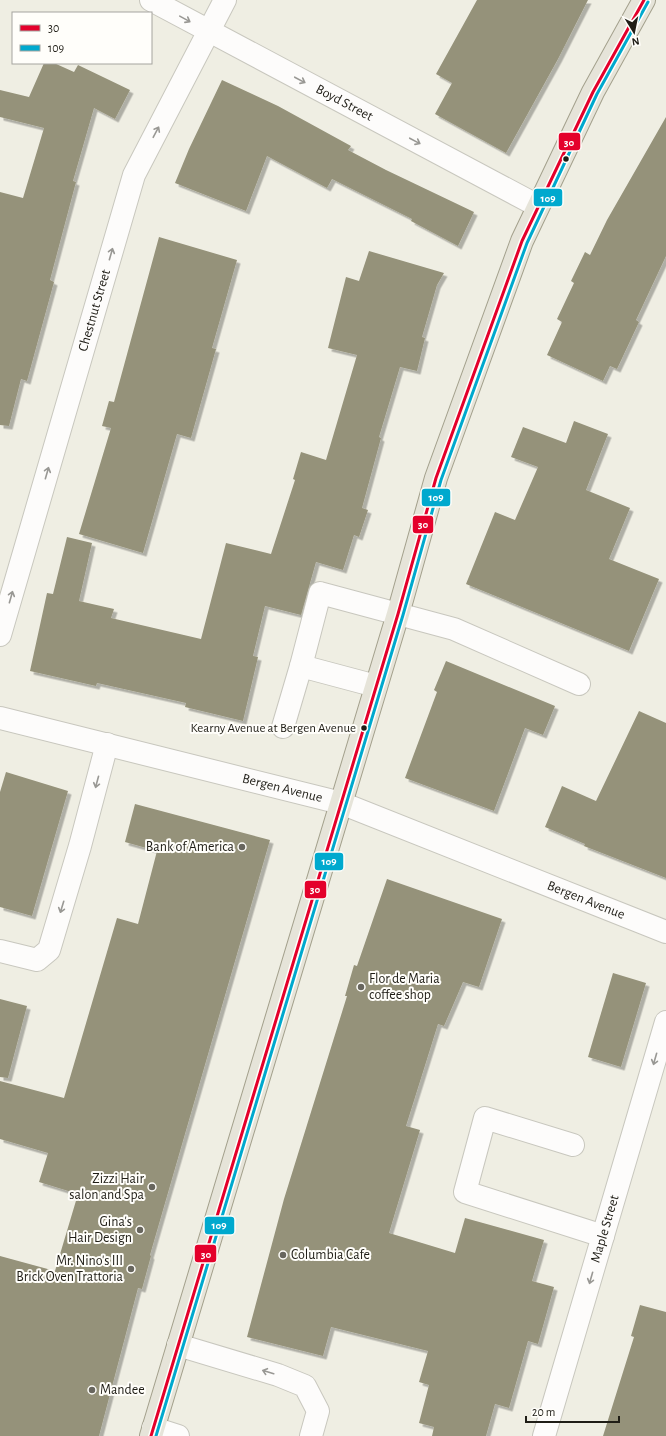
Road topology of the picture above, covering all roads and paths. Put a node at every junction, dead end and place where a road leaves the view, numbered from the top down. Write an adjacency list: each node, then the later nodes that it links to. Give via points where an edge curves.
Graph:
1 (151, 0): 4 (street, Boyd Street, one-way to 4)
2 (225, 0): 4 (street, Chestnut Street)
3 (644, 0): 5 (main road, via 592,92)
4 (208, 32): 5 (street, Boyd Street, one-way to 5); 7 (street, Chestnut Street, one-way to 4, via 134,175)
5 (538, 206): 6 (main road, via 522,241 436,478)
6 (398, 614): 8 (street, via 320,593); 9 (street, via 454,629); 10 (main road)
7 (0, 635)
8 (301, 666): 10 (street); 12 (street)
9 (579, 684)
10 (376, 686): 14 (main road)
11 (0, 718): 13 (street, Bergen Avenue)
12 (283, 727)
13 (107, 744): 14 (street, Bergen Avenue); 16 (street, one-way to 16, via 49,950 37,960)
14 (341, 803): 15 (street, Bergen Avenue); 20 (main road)
15 (666, 932)
16 (0, 951)
17 (666, 1022): 19 (street, Maple Street, one-way to 19)
18 (573, 1145): 19 (street, via 485,1118 465,1192)
19 (603, 1236): 24 (street, Maple Street, one-way to 24)
20 (178, 1345): 21 (main road); 23 (street, one-way to 20, via 318,1411 305,1386 278,1375)
21 (152, 1432): 22 (street)
22 (178, 1436)
23 (311, 1436)
24 (544, 1436)

